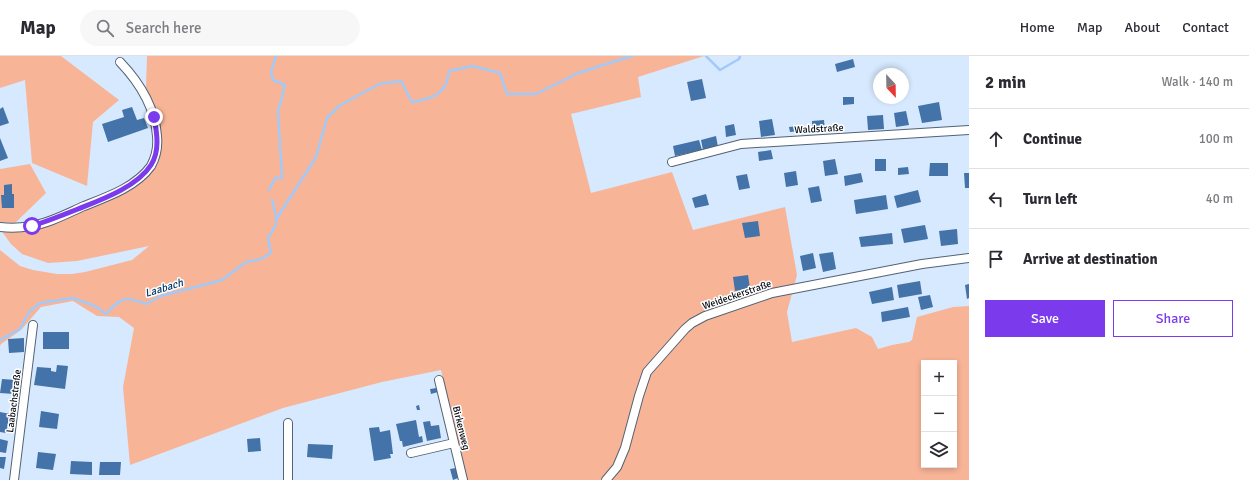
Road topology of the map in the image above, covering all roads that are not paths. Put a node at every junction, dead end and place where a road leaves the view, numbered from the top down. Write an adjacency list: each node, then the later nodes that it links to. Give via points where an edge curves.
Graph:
1 (120, 62): 4 (street, via 140,86 154,117 157,142 152,165 131,184 46,222 32,226)
2 (969, 130): 3 (street, Waldstraße, via 741,144)
3 (672, 162)
4 (0, 227)
5 (969, 258): 14 (street, Weideckerstraße, via 922,264 772,293 692,323 647,372 625,448 617,467)
6 (33, 325): 11 (street, Laabachstraße)
7 (439, 380): 9 (street, Birkenweg)
8 (288, 423): 12 (street)
9 (454, 443): 10 (street); 13 (street, Birkenweg)
10 (411, 453)
11 (14, 480)
12 (288, 480)
13 (463, 480)
14 (606, 480)

